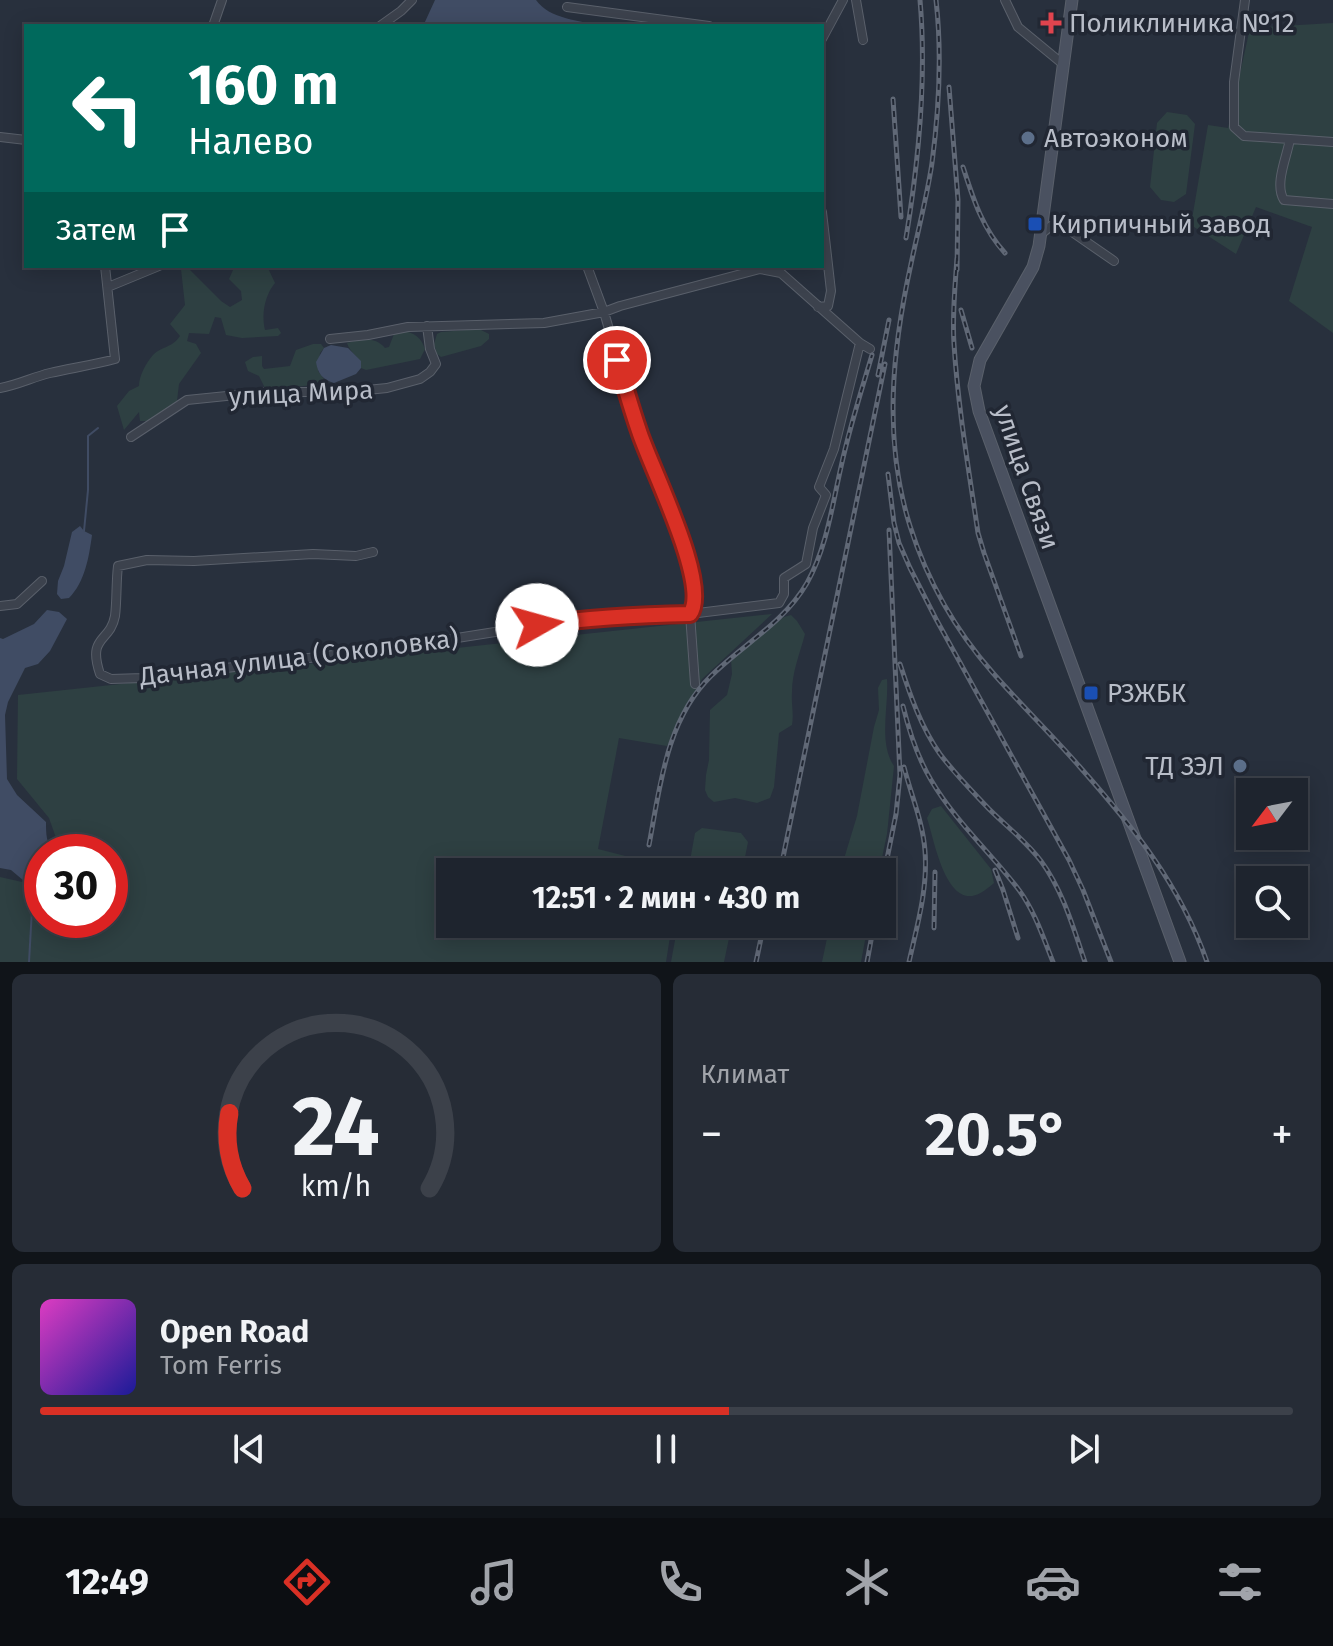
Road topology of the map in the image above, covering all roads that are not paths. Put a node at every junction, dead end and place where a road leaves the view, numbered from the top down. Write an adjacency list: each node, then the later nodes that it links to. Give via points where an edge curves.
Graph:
1 (222, 0): 9 (street)
2 (412, 0): 10 (street)
3 (843, 0): 12 (street)
4 (856, 0): 13 (street)
5 (1005, 0): 14 (street, via 1018,27)
6 (1072, 0): 14 (street, улица Связи)
7 (1245, 0): 16 (street, via 1234,127 1244,136)
8 (567, 7): 11 (street)
9 (214, 24)
10 (383, 24)
11 (694, 24)
12 (824, 34)
13 (863, 40)
14 (1064, 65): 21 (street, улица Связи)
15 (0, 137): 17 (street)
16 (1290, 139): 18 (street); 19 (street, via 1280,193 1284,200)
17 (24, 140)
18 (1333, 142)
19 (1333, 204)
20 (824, 230): 27 (street, via 831,291 828,306)
21 (1040, 235): 22 (street, via 1062,225); 40 (street, улица Связи, via 1033,267 980,360 974,386)
22 (1114, 261)
23 (105, 268): 26 (street)
24 (154, 268): 26 (street)
25 (588, 268): 28 (street)
26 (108, 287): 33 (street, via 115,359)
27 (818, 307): 28 (street, улица Мира, via 781,273 760,269); 31 (street, улица Мира)
28 (604, 312): 29 (street, улица Мира, via 544,323); 38 (street, via 639,433 691,566 695,592)
29 (427, 326): 30 (street, улица Мира); 34 (street, улица Мира, via 436,364 420,379 360,391 187,400)
30 (330, 339)
31 (860, 343): 32 (street, улица Мира); 38 (street, Дачная улица (Соколовка), via 834,449 819,487 826,495 806,564 784,578 779,603)
32 (870, 349)
33 (0, 388)
34 (131, 437)
35 (373, 552): 38 (street, Дачная улица (Соколовка), via 147,560 118,566 114,621 96,646 100,674 143,678 565,621)
36 (42, 581): 37 (street, via 17,604)
37 (0, 606)
38 (690, 614): 39 (street)
39 (695, 684)
40 (1180, 962)

